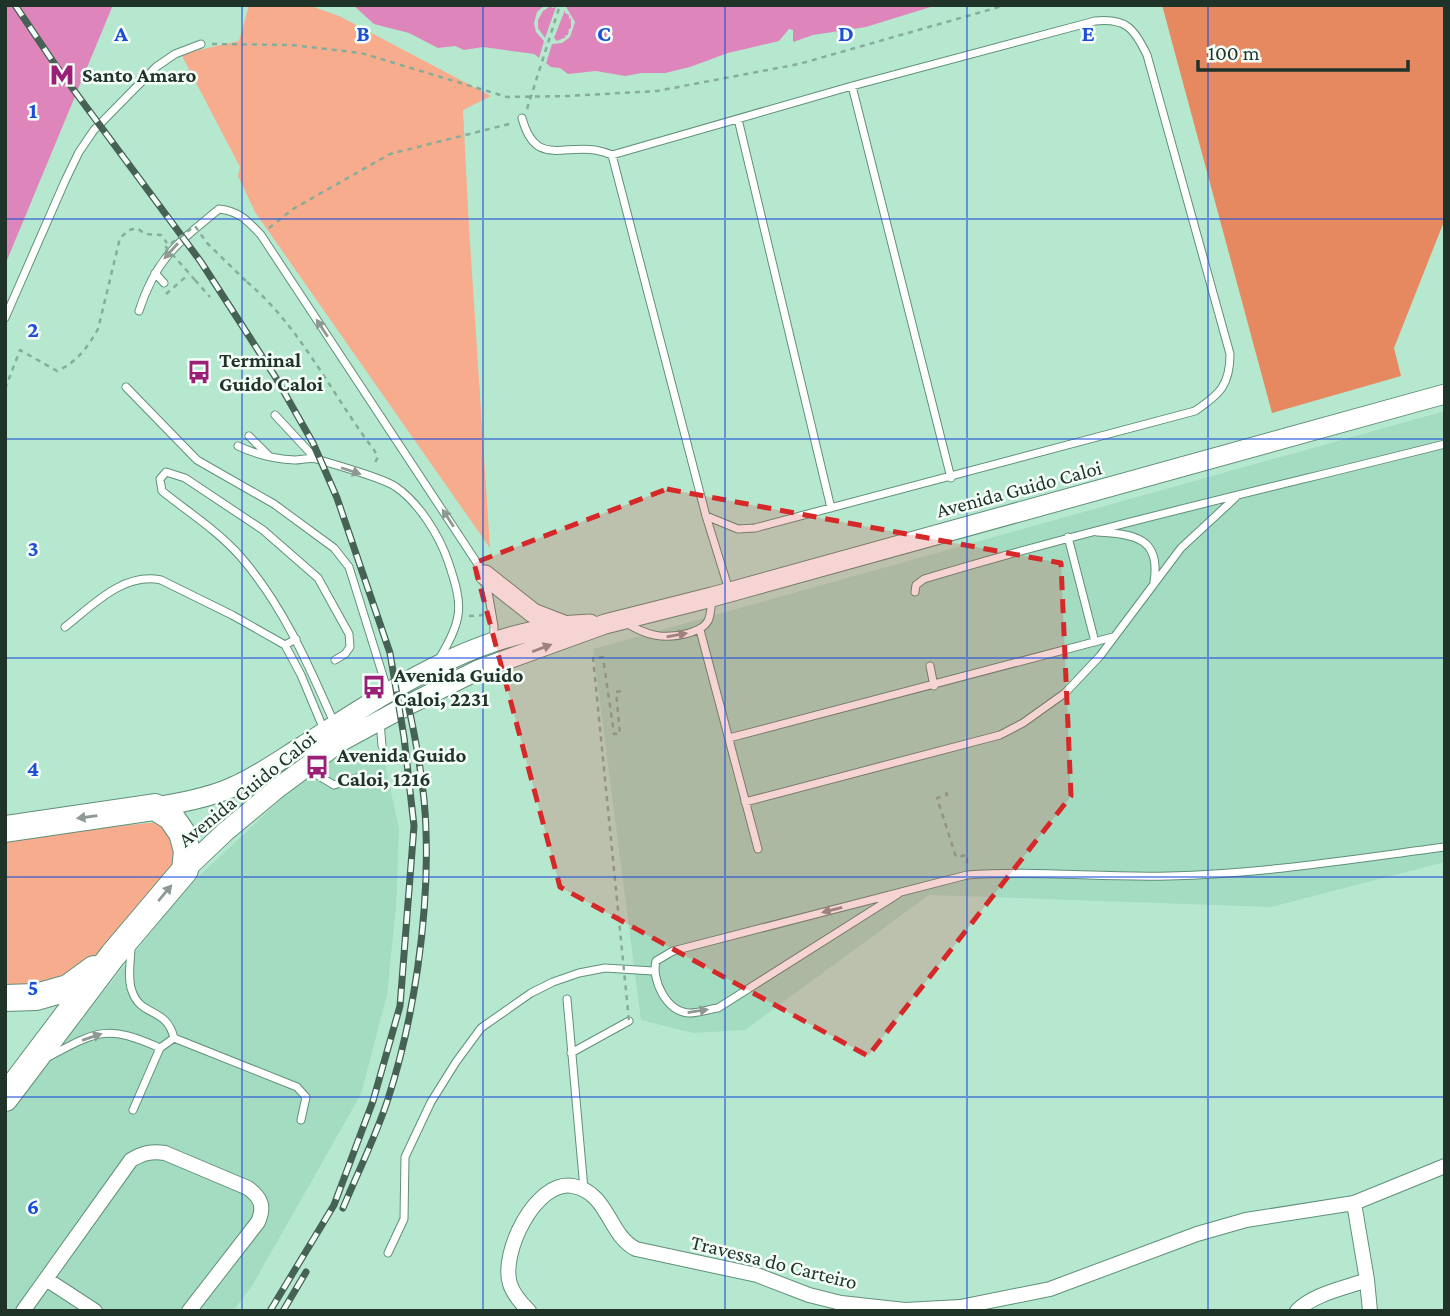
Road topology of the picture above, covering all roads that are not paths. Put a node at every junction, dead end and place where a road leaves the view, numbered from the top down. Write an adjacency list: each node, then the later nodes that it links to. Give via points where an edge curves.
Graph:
1 (201, 44): 9 (lane, via 156,67 94,130 65,181)
2 (852, 86): 4 (lane); 18 (lane); 18 (lane, via 1095,22 1112,20 1126,25 1138,36 1147,55 1230,354 1230,373 1224,386 1195,411)
3 (522, 118): 5 (lane, via 530,138 541,147)
4 (738, 119): 5 (lane); 20 (lane)
5 (612, 155): 21 (lane)
6 (155, 273): 7 (lane); 8 (lane); 24 (lane, one-way to 6, via 261,235 234,211 219,209 171,249)
7 (163, 283)
8 (139, 311)
9 (5, 318)
10 (126, 387): 42 (lane, via 197,460 274,504 334,548 349,567)
11 (1445, 394): 27 (main road, Avenida Guido Caloi)
12 (275, 415): 17 (lane)
13 (249, 436): 16 (lane)
14 (1445, 444): 19 (lane)
15 (238, 446): 16 (lane)
16 (270, 458): 17 (lane)
17 (315, 458): 38 (lane, one-way to 38, via 396,486 419,510 444,551 458,592 458,616 455,631)
18 (951, 478): 20 (lane)
19 (1235, 498): 22 (lane); 25 (lane, via 1181,548)
20 (831, 509): 21 (lane, via 738,529)
21 (706, 516): 27 (lane)
22 (1088, 532): 23 (lane); 25 (lane, via 1119,533 1150,548 1157,563)
23 (1068, 537): 26 (lane, via 924,579); 35 (lane)
24 (485, 575): 29 (main road, via 534,613); 34 (lane)
25 (1154, 583): 32 (lane)
26 (915, 592)
27 (721, 595): 28 (main road, Avenida Guido Caloi); 31 (lane)
28 (613, 622): 29 (main road, Avenida Guido Caloi); 31 (lane, one-way to 31, via 658,637); 40 (main road, Avenida Guido Caloi, one-way to 28)
29 (564, 625): 34 (main road, Avenida Guido Caloi)
30 (65, 628): 36 (lane, via 117,587 150,577)
31 (700, 630): 45 (lane)
32 (1114, 637): 35 (lane); 49 (lane, via 1065,693 1000,735)
33 (296, 639): 36 (lane); 37 (lane, via 242,557 162,491 160,479 166,472 185,478 263,530 318,579 349,634 350,647); 44 (lane)
34 (494, 641): 38 (main road, Avenida Guido Caloi); 40 (main road)
35 (1095, 642): 41 (lane)
36 (285, 645): 44 (lane)
37 (335, 660)
38 (435, 664): 42 (main road, Avenida Guido Caloi)
39 (930, 666): 41 (lane)
40 (478, 670): 43 (main road, Avenida Guido Caloi)
41 (934, 685): 45 (lane)
42 (388, 692): 44 (main road, Avenida Guido Caloi)
43 (380, 720): 46 (lane); 47 (main road, Avenida Guido Caloi)
44 (330, 729): 50 (main road, Avenida Guido Caloi, via 236,786)
45 (729, 738): 49 (lane)
46 (382, 746)
47 (306, 768): 48 (lane, via 334,785); 54 (main road, Avenida Guido Caloi)
48 (360, 777)
49 (746, 802): 53 (lane)
50 (155, 807): 51 (highway, one-way to 51); 54 (highway, via 171,817 182,833 187,851)
51 (5, 829)
52 (1445, 847): 55 (lane, via 1277,869 1169,876 967,875)
53 (758, 849)
54 (185, 870): 56 (highway, one-way to 54)
55 (898, 894): 58 (lane, one-way to 58, via 673,951 656,961); 58 (lane, one-way to 55, via 672,1006 687,1013 718,1008)
56 (131, 933): 57 (highway); 62 (lane, via 131,989 142,1006 166,1019)
57 (113, 955): 59 (highway, via 68,988 36,997); 65 (highway)
58 (653, 971): 72 (lane, via 605,968 579,973 531,993 481,1028 432,1102 405,1157 404,1219)
59 (5, 998)
60 (567, 999): 64 (lane)
61 (629, 1021): 64 (lane)
62 (174, 1038): 63 (lane); 68 (lane, via 297,1087 306,1097)
63 (160, 1048): 65 (lane, one-way to 63, via 107,1032); 67 (lane)
64 (571, 1053): 70 (lane)
65 (30, 1066): 66 (highway)
66 (5, 1098)
67 (133, 1110)
68 (301, 1120)
69 (1445, 1166): 71 (street, Travessa do Carteiro)
70 (584, 1189): 71 (street, Travessa do Carteiro, via 607,1211 625,1244 636,1249 757,1275 841,1303 905,1310 1007,1300 1246,1220); 78 (street, via 561,1186 540,1200 521,1224 508,1266 510,1284)
71 (1354, 1203): 74 (street)
72 (388, 1253)
73 (46, 1279): 75 (street); 76 (street); 77 (street, via 131,1160 143,1153 164,1153 248,1188 262,1205 258,1222)
74 (1367, 1280): 79 (street, via 1318,1297); 80 (street)
75 (23, 1311)
76 (95, 1311)
77 (189, 1311)
78 (528, 1311)
79 (1297, 1311)
80 (1370, 1311)

